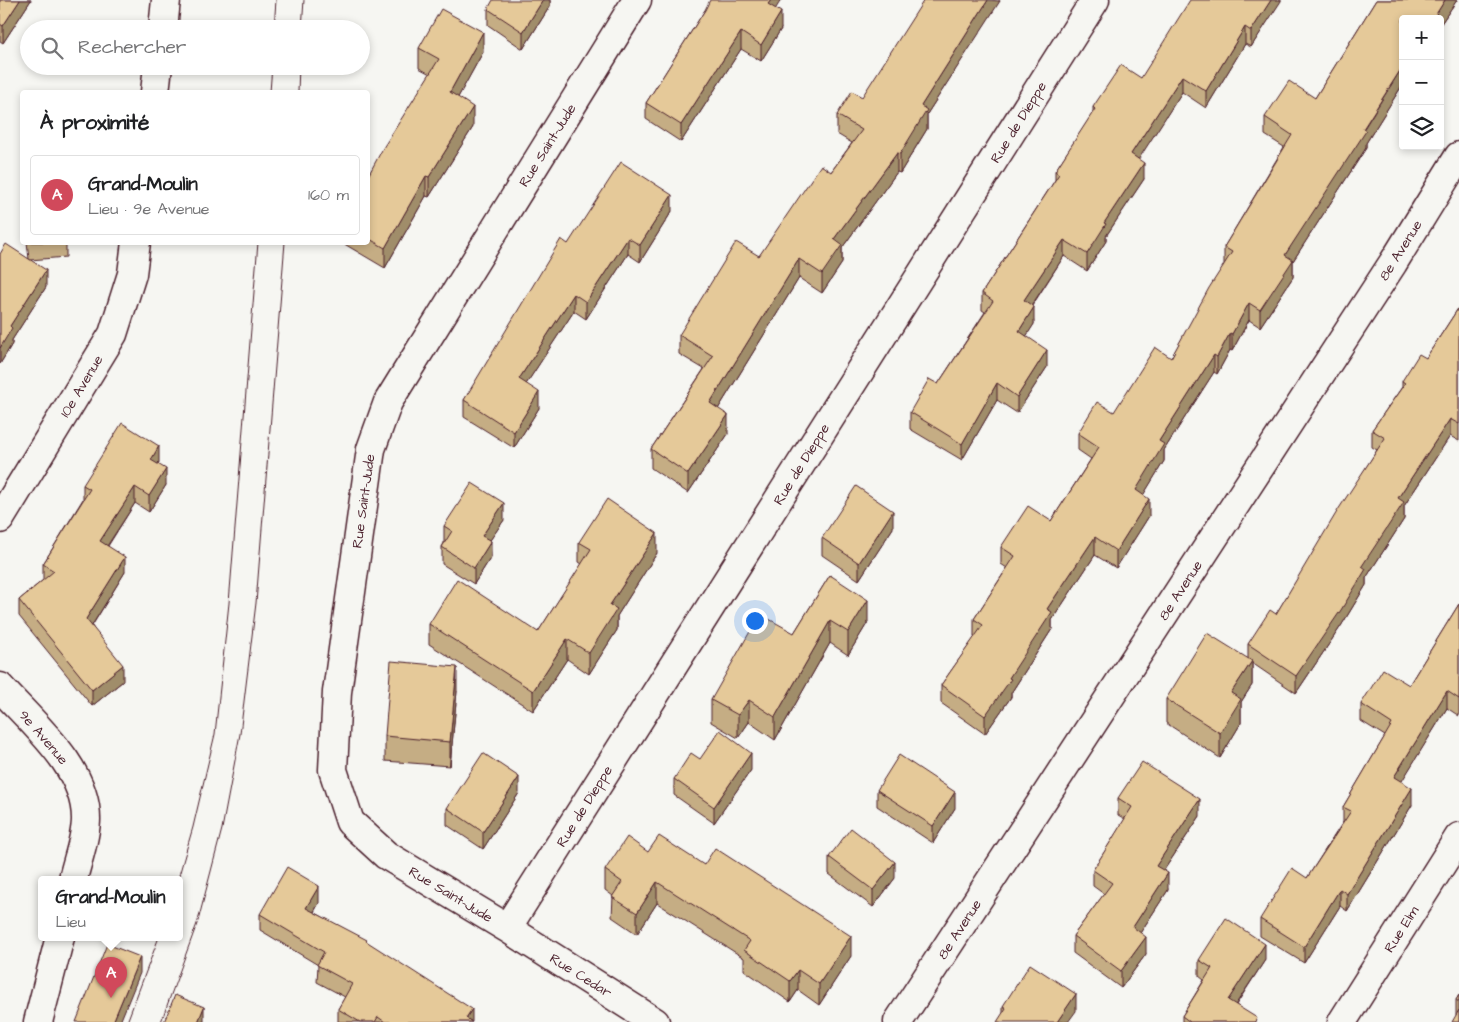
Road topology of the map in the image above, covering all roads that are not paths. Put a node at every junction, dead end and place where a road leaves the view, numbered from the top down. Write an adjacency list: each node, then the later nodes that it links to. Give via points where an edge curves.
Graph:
1 (166, 0): 4 (street)
2 (637, 0): 13 (street, Rue Saint-Jude, via 388,402 370,449 337,692 333,770 350,822 386,855)
3 (1095, 0): 13 (street, Rue de Dieppe)
4 (164, 20)
5 (157, 75): 6 (street)
6 (155, 90)
7 (1459, 156): 17 (street, 8e Avenue, via 1393,263)
8 (136, 245): 9 (street, 10e Avenue, via 132,274 113,334)
9 (0, 519)
10 (0, 687): 12 (street, 9e Avenue, via 65,760 81,786 86,820)
11 (1459, 837): 18 (street, Rue Elm)
12 (74, 876)
13 (507, 928): 16 (street, Rue Cedar)
14 (59, 941): 15 (street)
15 (38, 1022)
16 (655, 1022)
17 (898, 1022)
18 (1342, 1022)

